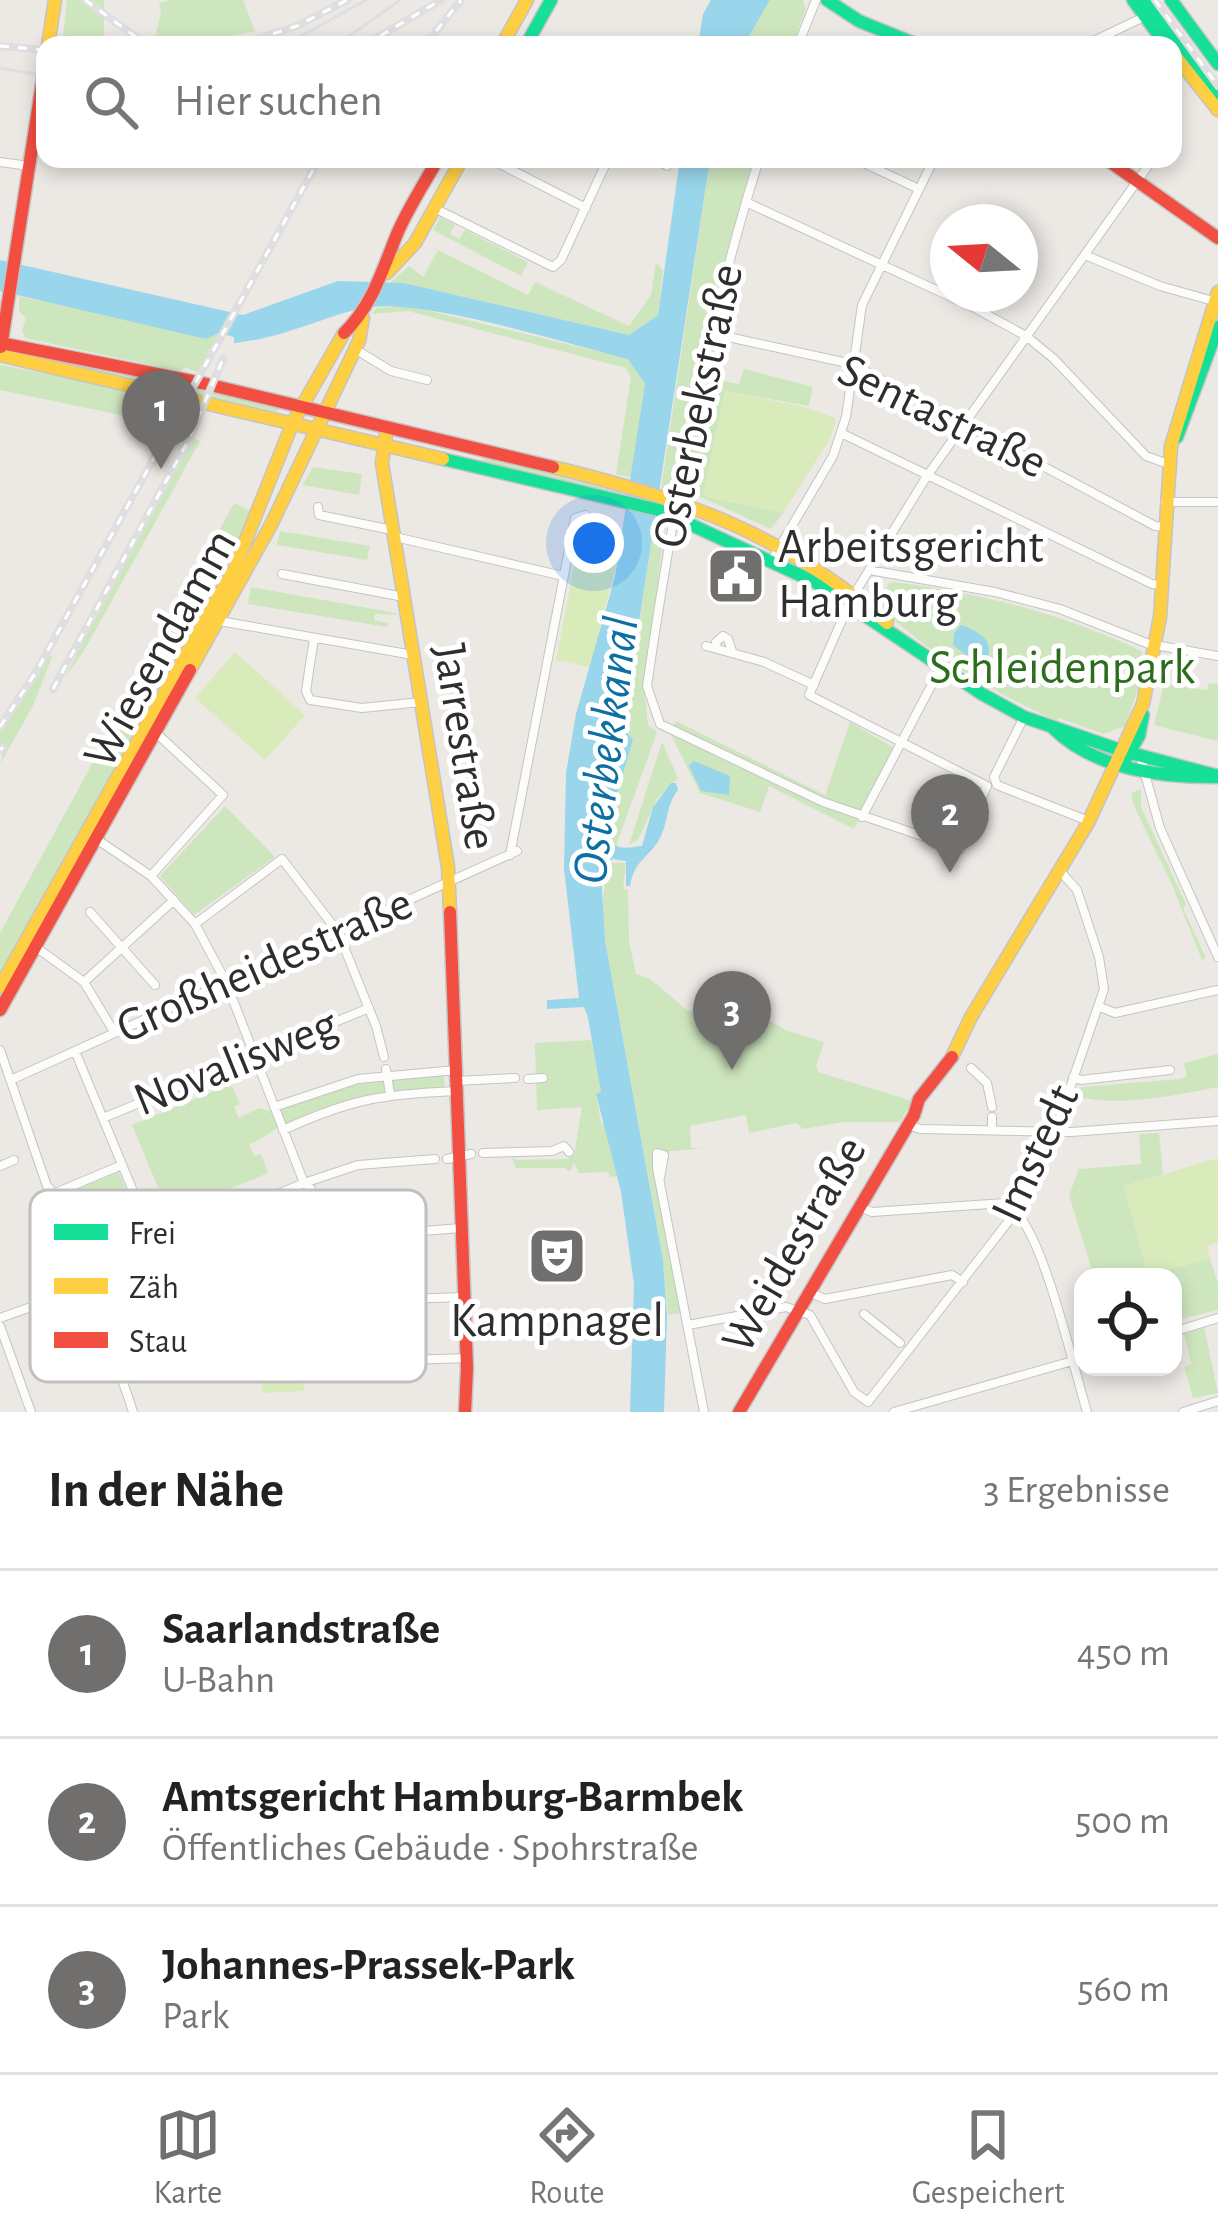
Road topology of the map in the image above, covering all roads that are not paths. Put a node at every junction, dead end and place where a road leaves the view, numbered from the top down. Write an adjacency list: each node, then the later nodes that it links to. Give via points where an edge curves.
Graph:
1 (55, 0): 10 (street)
2 (527, 0): 11 (street)
3 (550, 0): 12 (street)
4 (816, 0): 13 (street)
5 (827, 0): 14 (street)
6 (1132, 0): 9 (street)
7 (1144, 0): 9 (street)
8 (1173, 1): 20 (street)
9 (1149, 18): 15 (street); 16 (street); 17 (street)
10 (49, 36)
11 (507, 36)
12 (531, 36)
13 (801, 36)
14 (895, 36)
15 (1106, 36)
16 (1160, 36)
17 (1165, 36)
18 (1182, 55): 21 (street)
19 (1182, 64): 22 (street)
20 (1218, 64)
21 (1218, 96)
22 (1218, 110)
23 (36, 121): 25 (street)
24 (0, 162): 25 (street)
25 (29, 166): 51 (street)
26 (433, 168): 45 (street, Wiesendamm)
27 (457, 168): 38 (street, Wiesendamm)
28 (508, 168): 39 (street)
29 (604, 168): 39 (street)
30 (756, 168): 37 (street, Osterbekstraße)
31 (874, 168): 36 (street)
32 (930, 168): 36 (street)
33 (1119, 168): 35 (street)
34 (1147, 168): 35 (street)
35 (1138, 181): 40 (street); 43 (street)
36 (919, 189): 44 (street)
37 (746, 202): 44 (street); 49 (street, Osterbekstraße)
38 (434, 208): 39 (street, via 553,267); 45 (street, Wiesendamm)
39 (586, 208)
40 (1196, 220): 41 (street); 42 (street)
41 (1218, 227)
42 (1218, 238)
43 (1085, 255): 46 (street, via 1160,286); 50 (street)
44 (880, 264): 50 (street); 53 (street)
45 (381, 280): 47 (street, Wiesendamm)
46 (1217, 298): 62 (street, Weidestraße)
47 (363, 314): 52 (street, Wiesendamm); 55 (street, Wiesendamm, via 336,342)
48 (1218, 327): 62 (street, Weidestraße)
49 (710, 333): 53 (street, Sentastraße); 70 (street, Osterbekstraße)
50 (1027, 336): 58 (street); 64 (street, via 1146,456)
51 (0, 348): 55 (street); 57 (street)
52 (355, 349): 54 (street); 56 (street, Wiesendamm)
53 (851, 364): 58 (street, Sentastraße); 61 (street)
54 (427, 380)
55 (301, 406): 56 (street); 57 (street, Wiesendamm)
56 (322, 412): 59 (street, Wiesendamm); 60 (street)
57 (293, 422): 59 (street); 82 (street, Wiesendamm)
58 (964, 425): 65 (street); 71 (street, Sentastraße)
59 (315, 428): 63 (street); 82 (street, Wiesendamm, via 271,525)
60 (387, 428): 63 (street, Jarrestraße); 66 (street, via 547,465)
61 (841, 433): 65 (street); 74 (street)
62 (1175, 440): 64 (street, Weidestraße)
63 (383, 445): 66 (street); 72 (street, Jarrestraße)
64 (1168, 464): 67 (street, Weidestraße)
65 (927, 476): 76 (street); 79 (street)
66 (628, 495): 70 (street)
67 (1165, 502): 68 (street); 71 (street, Weidestraße)
68 (1218, 502)
69 (318, 507): 72 (street, via 319,515)
70 (666, 507): 74 (street); 75 (street); 98 (street, Osterbekstraße, via 646,686 660,724)
71 (1164, 527): 79 (street, Weidestraße)
72 (393, 533): 78 (street); 80 (street, Jarrestraße)
73 (571, 539): 78 (street)
74 (778, 545): 75 (street); 81 (street)
75 (772, 560): 81 (street)
76 (868, 570): 81 (street); 84 (street, via 1047,604)
77 (282, 574): 80 (street)
78 (563, 576): 103 (street, Großheidestraße, via 513,853)
79 (1161, 585): 84 (street, Weidestraße)
80 (404, 597): 86 (street, Jarrestraße)
81 (852, 598): 88 (street); 89 (street)
82 (213, 620): 83 (street); 93 (street, Wiesendamm)
83 (314, 638): 86 (street); 90 (street, via 310,700 362,708)
84 (1155, 644): 87 (street); 91 (street, Weidestraße)
85 (706, 646): 89 (street, via 717,649 723,636 732,651)
86 (413, 655): 90 (street, Jarrestraße)
87 (1218, 656)
88 (940, 667): 92 (street); 94 (street)
89 (814, 685): 94 (street, via 809,695)
90 (421, 702): 103 (street, Jarrestraße)
91 (1143, 706): 95 (street, Weidestraße); 95 (street, Weidestraße)
92 (1024, 717): 95 (street, via 1062,740); 97 (street)
93 (151, 729): 100 (street, Wiesendamm); 102 (street, via 223,795)
94 (898, 744): 97 (street); 98 (street)
95 (1130, 757): 96 (street); 99 (street, Weidestraße); 110 (street)
96 (1218, 777)
97 (991, 784): 98 (street, via 960,849); 99 (street)
98 (862, 817)
99 (1087, 820): 101 (street, Weidestraße)
100 (92, 835): 102 (street); 108 (street, Wiesendamm)
101 (1058, 869): 116 (street, Imstedt, via 1077,890 1097,950); 136 (street, Weidestraße)
102 (151, 876): 104 (street)
103 (449, 884): 107 (street, Großheidestraße); 132 (street, Jarrestraße)
104 (174, 900): 106 (street); 109 (street)
105 (90, 911): 109 (street)
106 (194, 923): 107 (street, via 282,859); 112 (street)
107 (338, 932): 112 (street, Großheidestraße); 117 (street)
108 (31, 943): 111 (street); 114 (street, Wiesendamm); 118 (street, Wiesendamm)
109 (124, 946): 111 (street); 113 (street)
110 (1218, 957)
111 (84, 982): 119 (street)
112 (226, 982): 119 (street, Großheidestraße); 122 (street)
113 (155, 985)
114 (0, 987)
115 (1218, 990): 116 (street, via 1115,1013)
116 (1100, 1007): 127 (street, Imstedt)
117 (369, 1008): 122 (street, Novalisweg); 123 (street)
118 (0, 1010)
119 (114, 1033): 121 (street, Großheidestraße)
120 (0, 1050): 131 (street)
121 (75, 1051): 131 (street, Großheidestraße); 135 (street)
122 (254, 1056): 134 (street); 135 (street, Novalisweg)
123 (384, 1058)
124 (971, 1068): 138 (street, via 987,1083)
125 (1171, 1070): 127 (street)
126 (386, 1072): 132 (street); 133 (street); 134 (street)
127 (1073, 1077): 140 (street, Imstedt)
128 (515, 1078): 132 (street)
129 (528, 1078): 130 (street)
130 (543, 1078)
131 (13, 1079): 149 (street, via 30,1154)
132 (456, 1081): 133 (street); 143 (street, Jarrestraße)
133 (390, 1094): 139 (street, via 341,1104)
134 (274, 1106): 139 (street)
135 (104, 1118): 145 (street)
136 (911, 1120): 138 (street, via 920,1130); 154 (street, Weidestraße)
137 (1218, 1121): 140 (street)
138 (992, 1129): 140 (street)
139 (283, 1130): 148 (street)
140 (1055, 1130): 155 (street, Imstedt)
141 (552, 1151): 142 (street)
142 (483, 1154)
143 (453, 1157): 148 (street, via 358,1165); 156 (street, Jarrestraße)
144 (14, 1160): 146 (street)
145 (122, 1165): 150 (street); 151 (street)
146 (0, 1166)
147 (659, 1180): 167 (street)
148 (304, 1183): 152 (street); 153 (street)
149 (52, 1190)
150 (60, 1190)
151 (132, 1190)
152 (288, 1190)
153 (311, 1190)
154 (860, 1207): 155 (street, via 1005,1203); 159 (street, Weidestraße)
155 (1017, 1211): 158 (street, Imstedt); 173 (street, via 1054,1293)
156 (462, 1228): 157 (street); 160 (street, Jarrestraße)
157 (426, 1229)
158 (962, 1282): 162 (street, via 952,1275); 176 (street, Imstedt)
159 (809, 1292): 162 (street); 163 (street, Weidestraße)
160 (464, 1297): 161 (street); 170 (street, Jarrestraße)
161 (426, 1298)
162 (862, 1304): 169 (street)
163 (799, 1309): 167 (street); 176 (street); 181 (street, Weidestraße)
164 (30, 1310): 166 (street)
165 (1218, 1318): 168 (street)
166 (0, 1322): 178 (street)
167 (688, 1325): 180 (street)
168 (1182, 1329)
169 (900, 1343)
170 (467, 1358): 171 (street); 177 (street, Jarrestraße)
171 (426, 1359)
172 (1074, 1360): 173 (street)
173 (1071, 1361): 182 (street); 183 (street)
174 (122, 1382): 179 (street)
175 (1218, 1401): 184 (street)
176 (870, 1407)
177 (468, 1409)
178 (31, 1412)
179 (133, 1412)
180 (704, 1412)
181 (739, 1412)
182 (894, 1412)
183 (1087, 1412)
184 (1183, 1412)

